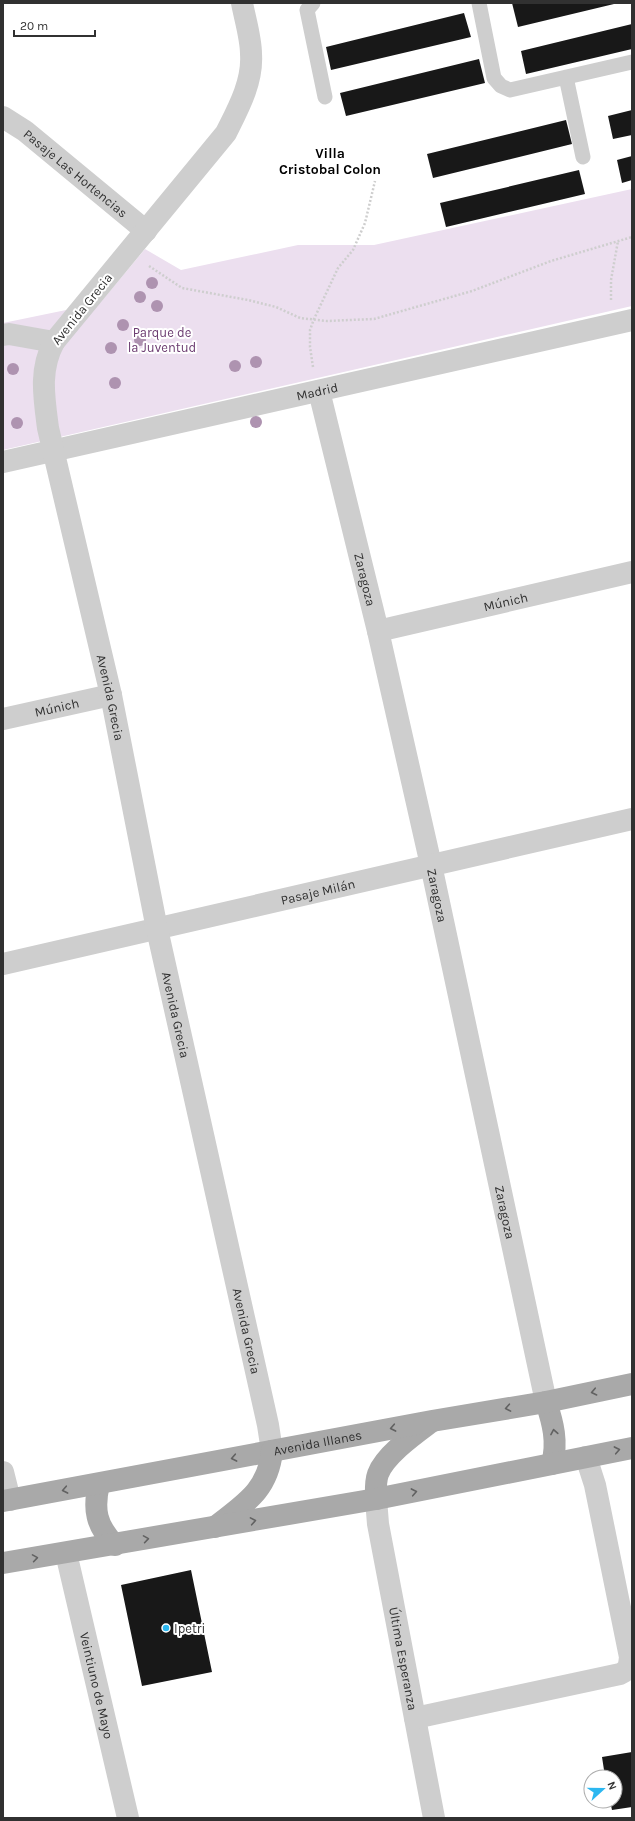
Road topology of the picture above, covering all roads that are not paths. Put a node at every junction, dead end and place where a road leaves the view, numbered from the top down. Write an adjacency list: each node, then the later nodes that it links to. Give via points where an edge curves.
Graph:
1 (242, 3): 9 (street, Avenida Grecia, via 252,54 249,77 241,103 226,132)
2 (313, 3): 6 (lane, via 307,10)
3 (479, 3): 5 (lane, via 494,78 501,86 510,90)
4 (632, 62): 5 (lane)
5 (566, 77): 8 (lane)
6 (325, 97)
7 (3, 117): 9 (street, Pasaje Las Hortencias, via 25,131)
8 (583, 157)
9 (146, 231): 12 (street, Avenida Grecia)
10 (622, 322): 13 (street, Madrid)
11 (3, 335): 12 (street)
12 (54, 342): 14 (street, Avenida Grecia, via 47,355 43,384)
13 (319, 391): 14 (street, Madrid); 17 (street, Zaragoza)
14 (53, 451): 15 (street, Madrid); 18 (street, Avenida Grecia)
15 (3, 462)
16 (632, 572): 17 (street, Múnich)
17 (378, 631): 21 (street, Zaragoza)
18 (111, 695): 19 (street, Múnich); 22 (street, Avenida Grecia)
19 (3, 719)
20 (632, 819): 21 (street, Pasaje Milán)
21 (431, 865): 22 (street, Pasaje Milán); 25 (street, Zaragoza)
22 (157, 929): 23 (street, Pasaje Milán); 28 (street, Avenida Grecia)
23 (3, 964)
24 (632, 1384): 25 (main road, Avenida Illanes, one-way to 25)
25 (546, 1402): 26 (main road, Avenida Illanes, one-way to 26); 30 (main road, one-way to 25, via 555,1437)
26 (432, 1421): 28 (main road, Avenida Illanes, one-way to 28); 33 (main road, via 392,1454 381,1468 377,1476)
27 (632, 1448): 29 (main road, one-way to 27)
28 (272, 1451): 32 (main road, Avenida Illanes, one-way to 32); 35 (main road, via 270,1467 264,1482 253,1496)
29 (586, 1457): 30 (main road); 39 (street, via 595,1485 630,1657 626,1671)
30 (552, 1464): 33 (main road, one-way to 30)
31 (3, 1472): 34 (street)
32 (98, 1484): 34 (main road, Avenida Illanes, one-way to 34); 36 (main road, via 98,1517 106,1535)
33 (376, 1499): 35 (main road, one-way to 33); 39 (street, Última Esperanza, via 378,1524)
34 (6, 1501)
35 (214, 1528): 36 (main road, one-way to 35)
36 (115, 1545): 37 (main road)
37 (66, 1553): 38 (main road, one-way to 37); 40 (street, Veintiuno de Mayo)
38 (3, 1563)
39 (415, 1718): 41 (street, Última Esperanza)
40 (128, 1818)
41 (434, 1818)

